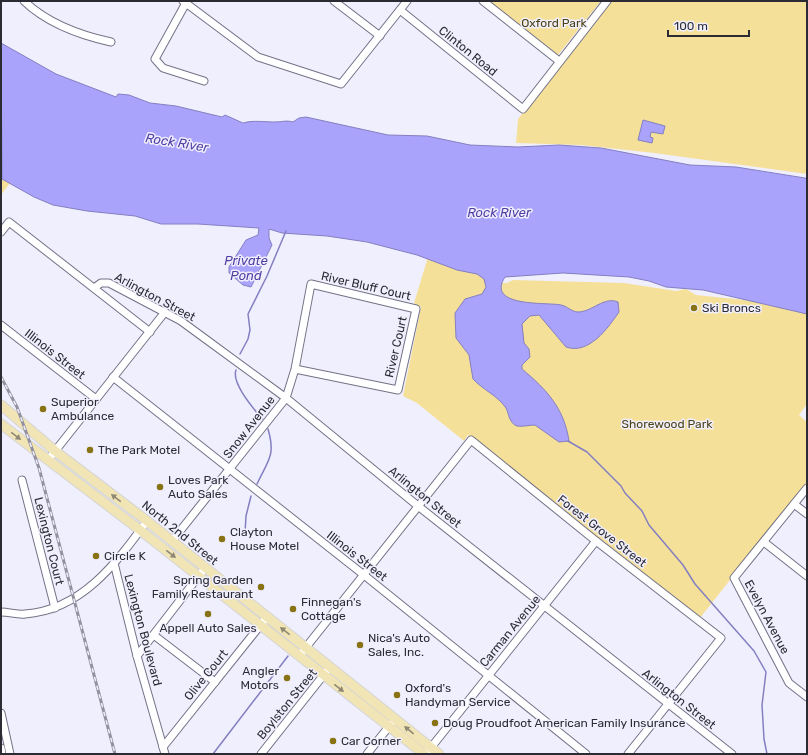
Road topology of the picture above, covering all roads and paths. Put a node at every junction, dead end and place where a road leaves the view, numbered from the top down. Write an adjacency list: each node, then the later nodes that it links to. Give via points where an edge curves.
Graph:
1 (24, 1): 9 (street, via 60,26 86,37)
2 (334, 1): 8 (street)
3 (407, 1): 7 (street)
4 (482, 1): 10 (street)
5 (606, 1): 10 (street)
6 (185, 2): 8 (street, via 258,57 341,84); 11 (street, via 155,59 163,68)
7 (400, 10): 8 (street); 10 (street, Clinton Road, via 523,109)
8 (380, 36)
9 (111, 42)
10 (559, 61)
11 (204, 81)
12 (1, 232): 14 (street, Arlington Street, via 9,222)
13 (311, 284): 15 (street, River Bluff Court); 19 (street, Snow Avenue)
14 (94, 288): 16 (street, Arlington Street, via 101,283 109,283); 18 (street, Arlington Street)
15 (416, 309): 19 (street, River Court, via 398,390)
16 (165, 312): 18 (street); 21 (street, Arlington Street)
17 (1, 325): 22 (street, Illinois Street)
18 (150, 332): 20 (street)
19 (295, 369): 21 (street, Snow Avenue)
20 (113, 377): 22 (street); 27 (street, Illinois Street)
21 (286, 398): 27 (street, Snow Avenue); 31 (street, Arlington Street)
22 (96, 399): 25 (street)
23 (1, 405): 25 (main road, North 2nd Street)
24 (1, 424): 26 (main road, North 2nd Street, one-way to 26)
25 (55, 451): 26 (street); 33 (main road, North 2nd Street, one-way to 25)
26 (48, 460): 34 (main road, North 2nd Street)
27 (230, 470): 35 (street, Snow Avenue); 40 (street, Illinois Street)
28 (22, 480): 44 (street, Lexington Court)
29 (807, 488): 30 (street, Evelyn Avenue)
30 (794, 504): 32 (street); 37 (street, Evelyn Avenue)
31 (418, 506): 36 (street, Forest Grove Street, via 471,440); 40 (street); 43 (street, Arlington Street)
32 (807, 514)
33 (147, 522): 34 (street, Lexington Boulevard); 35 (main road, North 2nd Street)
34 (140, 530): 38 (street, Lexington Boulevard); 42 (main road, North 2nd Street, one-way to 42)
35 (172, 541): 39 (main road, North 2nd Street)
36 (596, 541): 43 (street, Carman Avenue); 57 (street, Forest Grove Street, via 721,638)
37 (764, 542): 41 (street); 56 (street, Evelyn Avenue, via 734,578 789,683)
38 (114, 563): 44 (street, via 81,595); 50 (street, Lexington Boulevard)
39 (205, 568): 42 (street); 46 (main road, North 2nd Street)
40 (364, 575): 49 (street); 54 (street, Illinois Street)
41 (807, 576)
42 (200, 577): 47 (main road, North 2nd Street); 48 (street)
43 (545, 605): 54 (street, Carman Avenue); 57 (street, Arlington Street)
44 (55, 608): 45 (street, via 25,614)
45 (1, 612)
46 (267, 617): 47 (street, Olive Court); 49 (main road, North 2nd Street, one-way to 46)
47 (260, 625): 51 (main road, North 2nd Street); 55 (street, Olive Court)
48 (155, 636): 50 (street); 55 (street)
49 (306, 648): 51 (street); 52 (main road, North 2nd Street)
50 (137, 656): 62 (street, Lexington Boulevard)
51 (299, 656): 53 (main road, North 2nd Street)
52 (330, 667): 53 (street, Boylston Street); 59 (main road, North 2nd Street)
53 (323, 676): 60 (main road, North 2nd Street, one-way to 60); 66 (street, Boylston Street)
54 (488, 676): 63 (street, Carman Avenue); 69 (street, Illinois Street)
55 (215, 682): 62 (street, Olive Court)
56 (807, 697)
57 (668, 704): 70 (street); 71 (street, Arlington Street)
58 (1, 714): 65 (street)
59 (395, 719): 60 (street); 63 (main road, North 2nd Street, one-way to 59)
60 (389, 727): 63 (main road, North 2nd Street); 67 (street)
61 (1, 748): 64 (street)
62 (164, 751)
63 (427, 752): 68 (main road, North 2nd Street)
64 (2, 754)
65 (10, 754)
66 (260, 754)
67 (367, 754)
68 (439, 754)
69 (586, 754)
70 (628, 754)
71 (732, 754)

